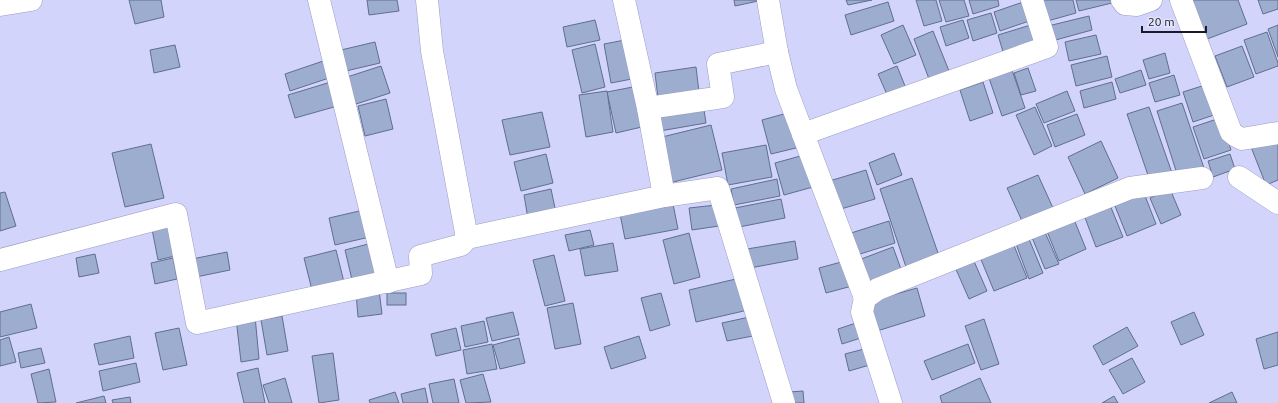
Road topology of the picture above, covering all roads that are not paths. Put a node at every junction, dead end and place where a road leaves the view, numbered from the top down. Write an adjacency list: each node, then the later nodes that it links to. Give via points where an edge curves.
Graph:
1 (32, 0): 10 (street)
2 (319, 0): 21 (street)
3 (427, 0): 19 (street, via 432,50)
4 (624, 0): 12 (street)
5 (768, 0): 11 (street)
6 (1032, 0): 14 (street, via 1047,47)
7 (1122, 0): 8 (street, via 1125,4 1137,5)
8 (1151, 0)
9 (1181, 0): 13 (street, via 1231,132 1242,139)
10 (0, 6)
11 (777, 52): 12 (street, via 718,64 722,97); 14 (street, via 786,89)
12 (648, 108): 17 (street)
13 (1278, 133)
14 (803, 134): 22 (street)
15 (1239, 177): 18 (street)
16 (1202, 178): 22 (street, via 1130,188 878,289)
17 (664, 196): 19 (street); 23 (street, via 718,188)
18 (1278, 203)
19 (466, 238): 21 (street, via 461,245 420,256 421,274)
20 (0, 260): 21 (street, via 176,214 198,323)
21 (388, 282)
22 (865, 298): 24 (street, via 862,312)
23 (784, 403)
24 (891, 403)

